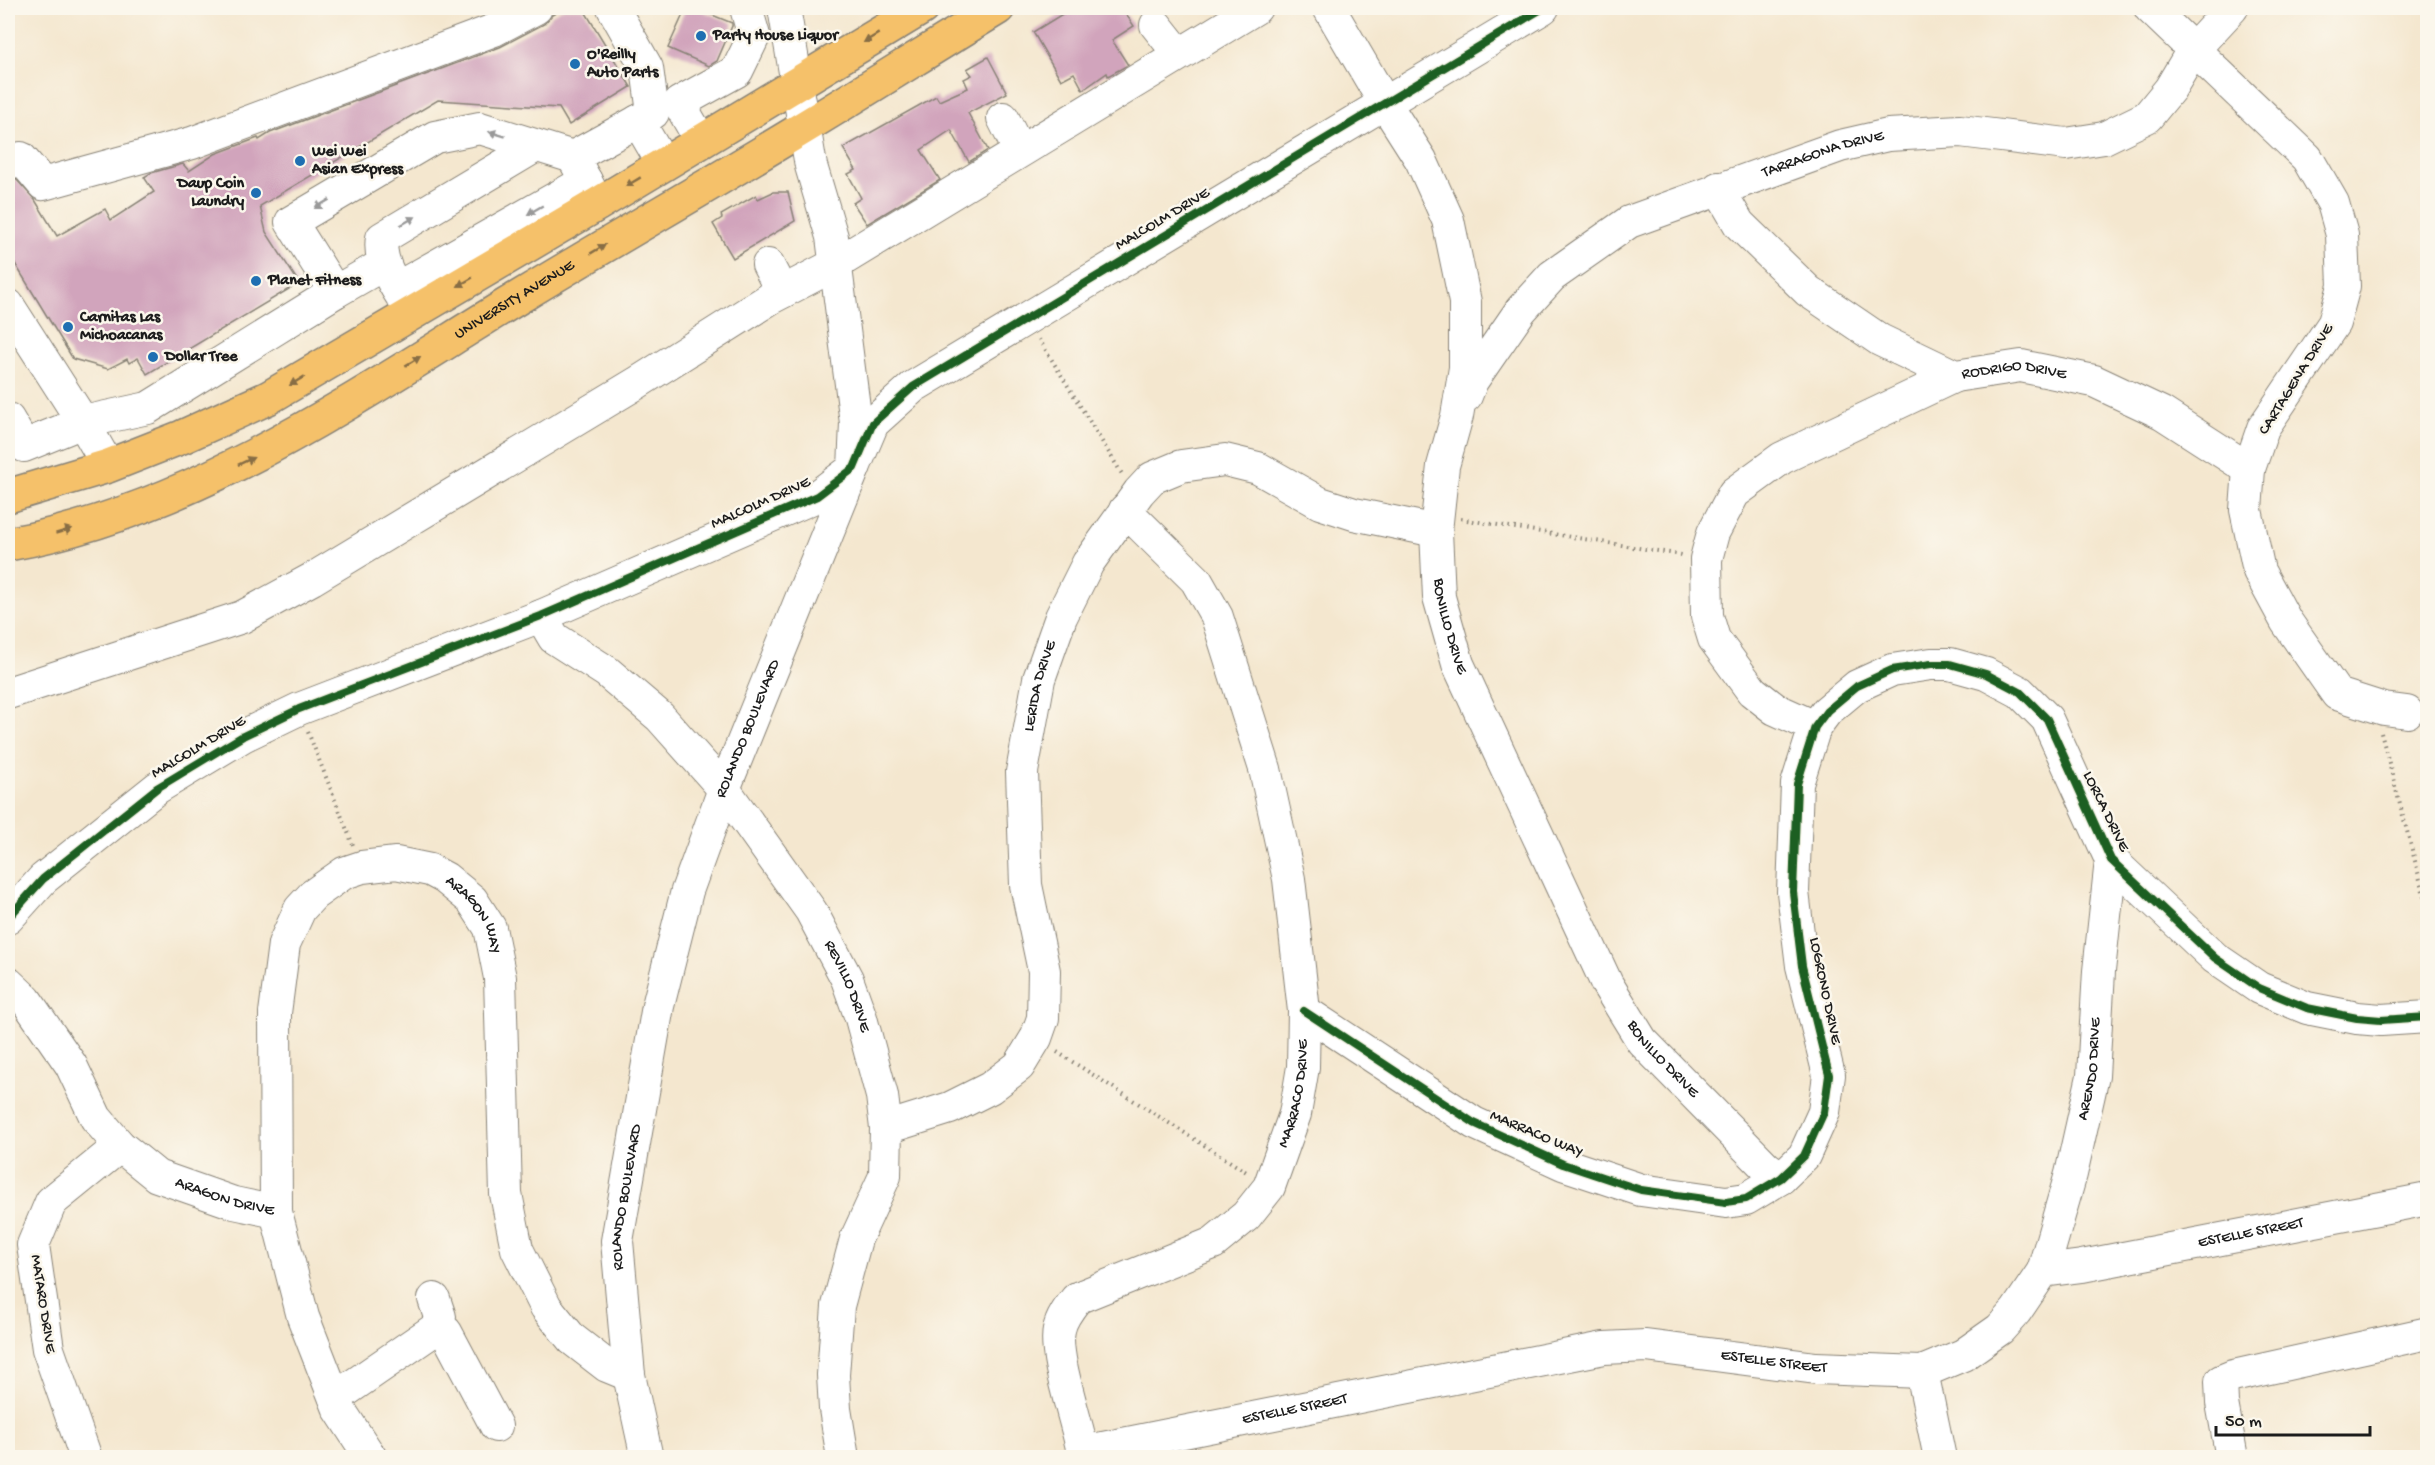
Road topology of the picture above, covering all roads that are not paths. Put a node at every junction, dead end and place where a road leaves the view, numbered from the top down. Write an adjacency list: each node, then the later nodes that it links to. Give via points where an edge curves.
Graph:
1 (536, 8): 25 (street, via 495,30 192,143 43,184 21,158)
2 (613, 8): 20 (street, via 646,68 653,113)
3 (746, 8): 15 (street, via 754,36 737,71)
4 (784, 8): 16 (street, ROLANDO BOULEVARD)
5 (998, 8): 21 (main road, UNIVERSITY AVENUE)
6 (1256, 8): 14 (street)
7 (1329, 8): 17 (street, BONILLO DRIVE)
8 (1543, 8): 17 (street, MALCOLM DRIVE)
9 (2150, 8): 13 (street, CARTAGENA DRIVE)
10 (2232, 8): 13 (street, TARRAGONA DRIVE)
11 (911, 10): 16 (main road, one-way to 16)
12 (1156, 25): 14 (street)
13 (2193, 50): 28 (street, TARRAGONA DRIVE, via 2170,89 2147,117 2104,138 2066,144 1960,131 1888,135 1839,146); 42 (street, CARTAGENA DRIVE, via 2307,158 2333,203 2342,235 2344,286 2334,323 2263,428)
14 (1179, 54): 24 (street)
15 (729, 75): 18 (street); 22 (street, via 679,103)
16 (798, 82): 18 (main road); 21 (street, ROLANDO BOULEVARD)
17 (1384, 102): 36 (street, BONILLO DRIVE, via 1421,160 1448,220 1465,302 1465,368); 41 (street, MALCOLM DRIVE, via 913,387 873,423)
18 (749, 111): 22 (main road)
19 (1003, 117): 24 (street)
20 (638, 121): 26 (street); 27 (street)
21 (805, 127): 30 (street, ROLANDO BOULEVARD, via 811,166 832,237); 46 (main road, UNIVERSITY AVENUE, one-way to 21, via 39,539 137,509 263,452)
22 (701, 141): 26 (main road)
23 (536, 146): 27 (street); 31 (street, one-way to 23, via 381,243 384,235); 32 (street, one-way to 32, via 480,128 435,137 291,222)
24 (1019, 150): 30 (street)
25 (8, 163)
26 (663, 164): 27 (main road, one-way to 27)
27 (586, 180): 31 (main road, one-way to 31)
28 (1718, 188): 35 (street, RODRIGO DRIVE, via 1739,224 1808,291 1880,340); 36 (street, TARRAGONA DRIVE, via 1629,222 1552,276 1521,310 1472,381)
29 (768, 265): 33 (street)
30 (834, 265): 33 (street); 41 (street, ROLANDO BOULEVARD, via 856,423)
31 (398, 288): 32 (street); 40 (main road, one-way to 40, via 268,398)
32 (335, 291): 38 (street, via 148,408)
33 (782, 292): 48 (street, via 312,579 242,617)
34 (8, 305): 38 (street)
35 (1954, 376): 42 (street, RODRIGO DRIVE, via 2021,366 2094,381 2162,413); 50 (street, via 1782,458 1734,493 1713,533 1706,559 1707,616 1714,639 1752,691 1774,709)
36 (1458, 416): 45 (street, BONILLO DRIVE, via 1443,466)
37 (8, 419): 39 (street)
38 (83, 422): 39 (street); 40 (street)
39 (16, 450)
40 (108, 466): 43 (main road)
41 (854, 468): 47 (street, MALCOLM DRIVE, via 817,496); 51 (street, ROLANDO BOULEVARD)
42 (2248, 469): 49 (street, CARTAGENA DRIVE, via 2246,510 2259,571 2286,621 2337,694)
43 (8, 496)
44 (1130, 503): 45 (street, LERIDA DRIVE, via 1152,478 1181,466 1225,460 1258,468 1320,503 1354,514); 55 (street, MARRACO DRIVE, via 1196,580 1217,617 1265,769 1289,879); 57 (street, LERIDA DRIVE, via 1088,563 1061,617 1039,679 1022,772 1026,885 1044,971 1043,1018 1036,1038 1019,1066 990,1088 950,1108)
45 (1437, 523): 59 (street, BONILLO DRIVE, via 1439,597 1458,664 1607,984 1642,1041)
46 (8, 544)
47 (541, 616): 51 (street, REVILLO DRIVE, via 554,638 607,672 660,717); 53 (street, MALCOLM DRIVE, via 299,709 243,736 157,788 43,879)
48 (8, 693)
49 (2407, 712)
50 (1815, 727): 52 (street, LORCA DRIVE, via 1827,711 1857,686 1892,670 1931,664 1959,666 1986,674 2020,692 2046,719); 59 (street, LOGRONO DRIVE, via 1797,784 1793,892 1802,966 1829,1075 1824,1112 1804,1156)
51 (724, 789): 57 (street, REVILLO DRIVE, via 811,911 847,979 873,1057); 65 (street, ROLANDO BOULEVARD, via 687,891 658,1006 617,1241)
52 (2111, 860): 56 (street, LORCA DRIVE, via 2215,958 2259,988 2332,1015 2381,1020); 62 (street, ARENDO DRIVE, via 2093,1076 2071,1174)
53 (8, 918)
54 (8, 983): 58 (street, ARAGON DRIVE, via 26,1000 71,1065 96,1118)
55 (1304, 1011): 59 (street, MARRACO WAY, via 1474,1123 1563,1164 1641,1190 1726,1202 1746,1198); 68 (street, MARRACO DRIVE, via 1303,1067 1295,1114 1269,1187 1246,1216 1213,1243 1077,1298 1065,1315 1058,1349)
56 (2427, 1017)
57 (886, 1128): 72 (street, REVILLO DRIVE, via 885,1176 856,1239 838,1306 833,1375)
58 (120, 1146): 61 (street, ARAGON DRIVE, via 157,1176 234,1203); 69 (street, MATARO DRIVE, via 51,1202 33,1245 48,1349)
59 (1781, 1178)
60 (2427, 1198): 62 (street, ESTELLE STREET)
61 (276, 1212): 65 (street, ARAGON WAY, via 275,1013 284,944 300,909 327,883 362,867 396,864 430,870 472,900 490,928 500,978 506,1194 517,1249 546,1307 572,1339 607,1366); 66 (street, ARAGON DRIVE, via 303,1317)
62 (2043, 1271): 64 (street, ESTELLE STREET, via 2016,1311 1983,1343 1944,1365)
63 (2427, 1333): 74 (street, via 2221,1381)
64 (1922, 1372): 68 (street, ESTELLE STREET, via 1816,1368 1646,1346 1604,1347); 73 (street)
65 (629, 1375): 71 (street, ROLANDO BOULEVARD)
66 (335, 1398): 67 (street, via 436,1313); 70 (street, ARAGON DRIVE)
67 (496, 1426)
68 (1084, 1455)
69 (86, 1458)
70 (371, 1458)
71 (647, 1458)
72 (843, 1458)
73 (1940, 1458)
74 (2232, 1458)

